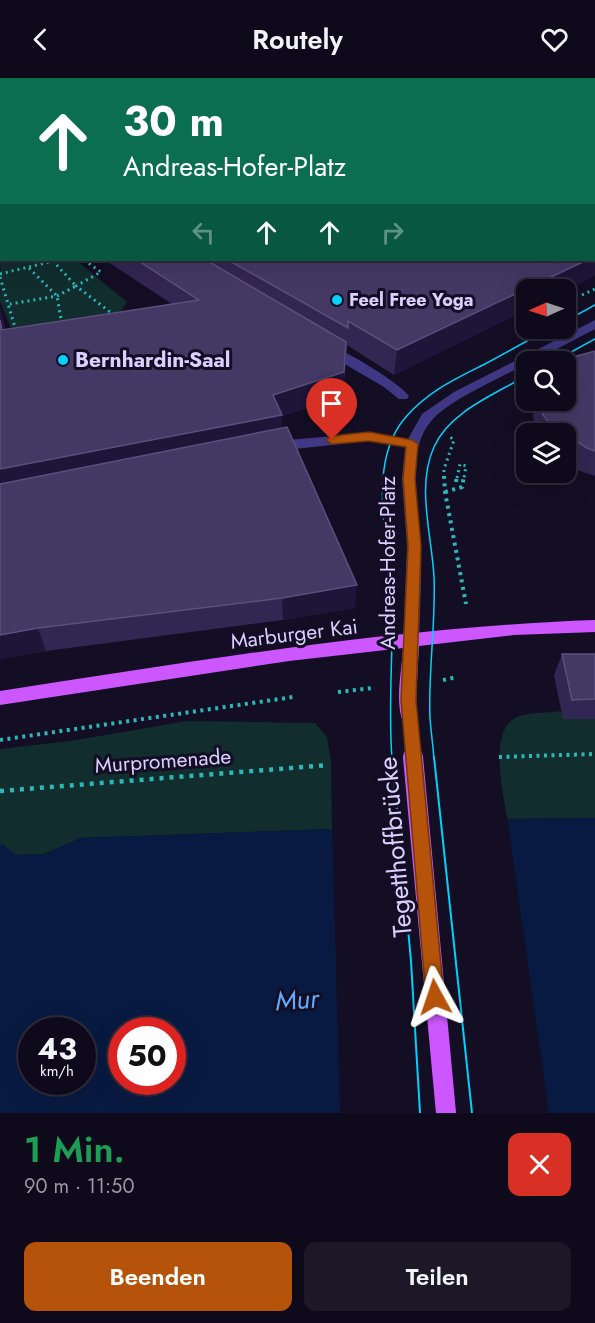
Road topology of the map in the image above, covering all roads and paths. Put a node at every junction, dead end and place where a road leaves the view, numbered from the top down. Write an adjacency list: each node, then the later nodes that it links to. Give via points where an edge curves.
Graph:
1 (50, 261): 4 (path)
2 (54, 261): 6 (path)
3 (85, 261): 6 (path, via 100,272)
4 (29, 268): 5 (path); 7 (path)
5 (0, 276): 8 (path)
6 (76, 286): 7 (path); 9 (path, via 118,318)
7 (57, 296): 8 (path); 11 (path)
8 (10, 304): 12 (path)
9 (107, 320)
10 (595, 324): 16 (street, via 458,395 427,417)
11 (63, 327)
12 (17, 332)
13 (320, 344): 14 (street)
14 (403, 396)
15 (449, 436): 19 (path, via 454,440 444,469)
16 (412, 444): 17 (street, via 369,436); 22 (street, Andreas-Hofer-Platz)
17 (264, 449)
18 (456, 482): 19 (path, via 460,464 466,466 462,487)
19 (445, 492): 20 (path)
20 (463, 586)
21 (595, 626): 22 (main road, Marburger Kai, via 514,629)
22 (411, 641): 24 (main road, Marburger Kai, via 289,654); 25 (main road, Andreas-Hofer-Platz)
23 (293, 697): 26 (path)
24 (0, 698)
25 (410, 719): 31 (main road, Tegetthoffbrücke, bridge)
26 (0, 740)
27 (595, 754): 28 (path)
28 (499, 757)
29 (330, 765): 30 (path, Murpromenade)
30 (0, 791)
31 (446, 1113)

